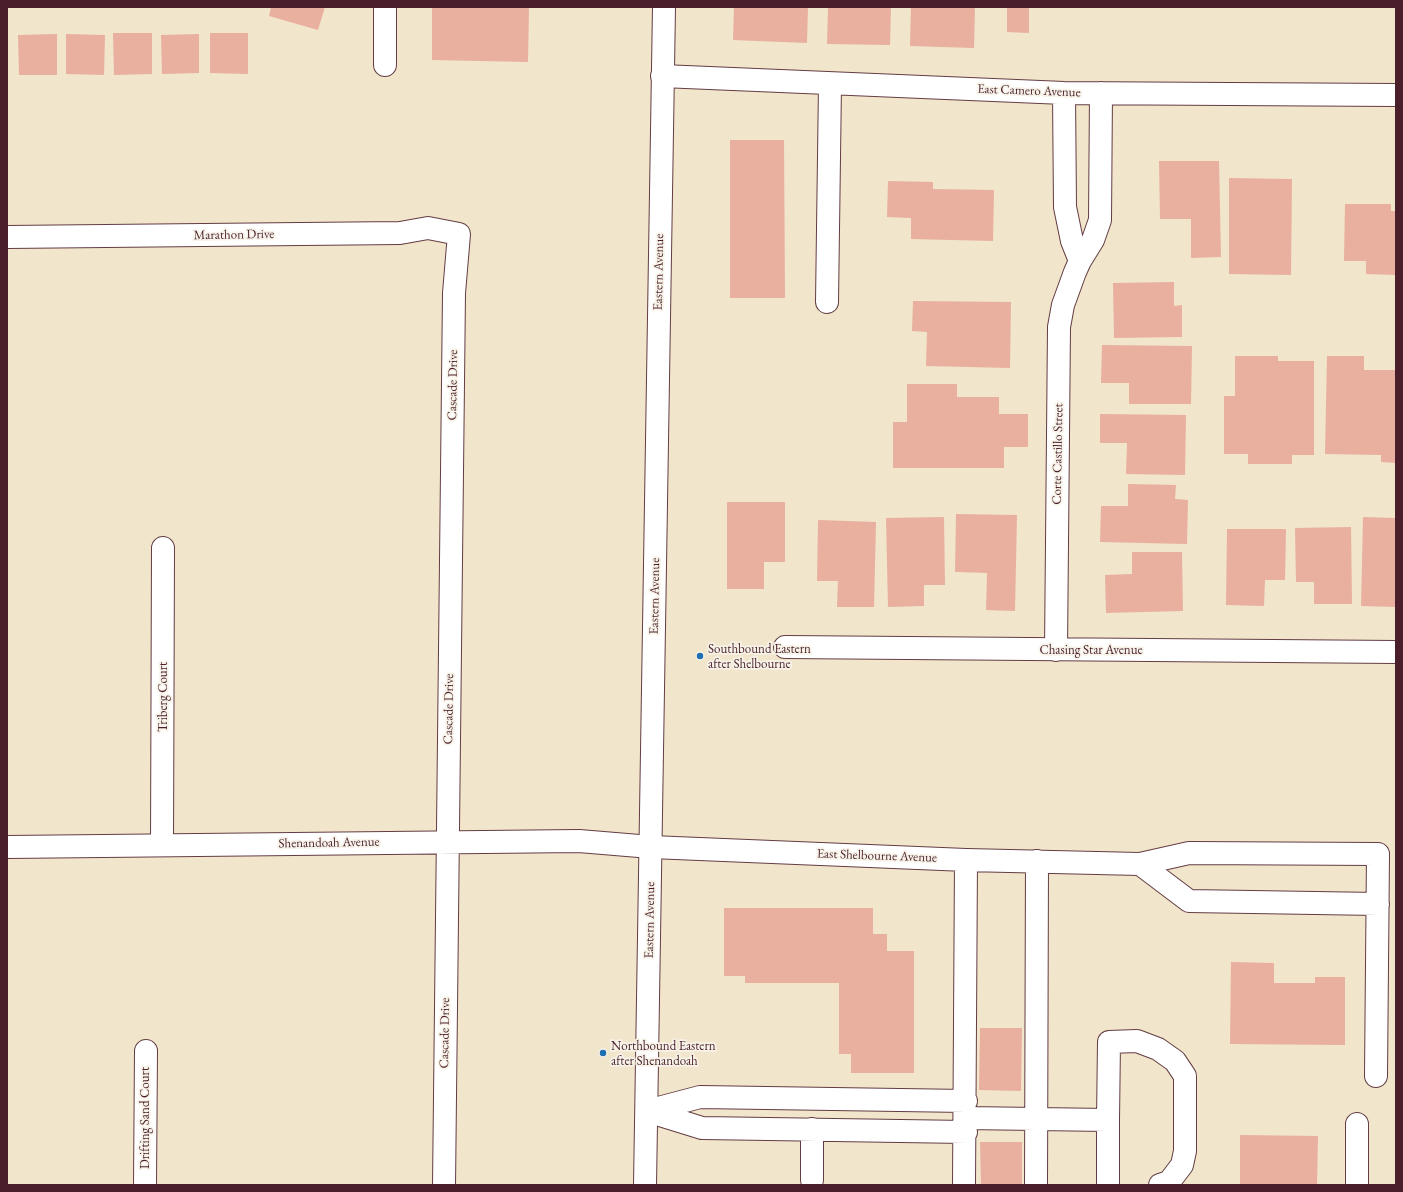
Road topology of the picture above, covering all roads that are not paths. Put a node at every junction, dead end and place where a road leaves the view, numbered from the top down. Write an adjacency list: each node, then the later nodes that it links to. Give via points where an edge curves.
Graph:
1 (385, 7): 3 (street)
2 (664, 7): 4 (street, Eastern Avenue)
3 (385, 66)
4 (662, 76): 5 (street, East Camero Avenue); 22 (street, Eastern Avenue)
5 (830, 84): 6 (street, East Camero Avenue); 14 (street)
6 (1064, 93): 7 (street, East Camero Avenue); 9 (street)
7 (1101, 93): 8 (street, East Camero Avenue); 10 (street, Corte Castillo Street)
8 (1396, 95)
9 (1065, 184): 10 (street); 13 (street, via 1068,225)
10 (1100, 185): 13 (street, Corte Castillo Street, via 1100,220 1093,240)
11 (459, 234): 12 (street, Marathon Drive, via 428,228 400,233); 19 (street, Cascade Drive, via 454,293)
12 (7, 237)
13 (1080, 261): 17 (street, Corte Castillo Street, via 1063,305 1059,327)
14 (827, 302)
15 (163, 548): 20 (street, Triberg Court)
16 (785, 647): 17 (street, Chasing Star Avenue)
17 (1056, 650): 18 (street, Chasing Star Avenue)
18 (1396, 652)
19 (447, 842): 20 (street, Shenandoah Avenue); 22 (street, Shenandoah Avenue, via 579,841); 41 (street, Cascade Drive)
20 (162, 845): 21 (street, Shenandoah Avenue)
21 (7, 847)
22 (651, 847): 23 (street, East Shelbourne Avenue); 31 (street, Eastern Avenue)
23 (966, 860): 24 (street, East Shelbourne Avenue); 32 (street)
24 (1037, 861): 25 (street, East Shelbourne Avenue); 33 (street)
25 (1140, 864): 26 (street, via 1189,901); 26 (street, East Shelbourne Avenue, via 1189,853 1378,854)
26 (1378, 904): 28 (street)
27 (146, 1051): 40 (street, Drifting Sand Court)
28 (1376, 1076)
29 (754, 1098): 30 (street); 31 (street, via 700,1097); 36 (street)
30 (892, 1099): 32 (street); 38 (street)
31 (647, 1112): 36 (street, via 702,1128); 42 (street, Eastern Avenue)
32 (966, 1117): 33 (street); 38 (street); 43 (street)
33 (1036, 1118): 34 (street); 44 (street)
34 (1108, 1120): 45 (street); 46 (street, via 1109,1042 1137,1041 1158,1049 1175,1061 1185,1076 1185,1151 1182,1165 1169,1182)
35 (1357, 1124): 47 (street)
36 (753, 1129): 37 (street)
37 (812, 1129): 38 (street); 39 (street)
38 (892, 1131)
39 (812, 1180)
40 (145, 1185)
41 (444, 1185)
42 (645, 1185)
43 (964, 1185)
44 (1036, 1185)
45 (1108, 1185)
46 (1160, 1185)
47 (1357, 1185)

